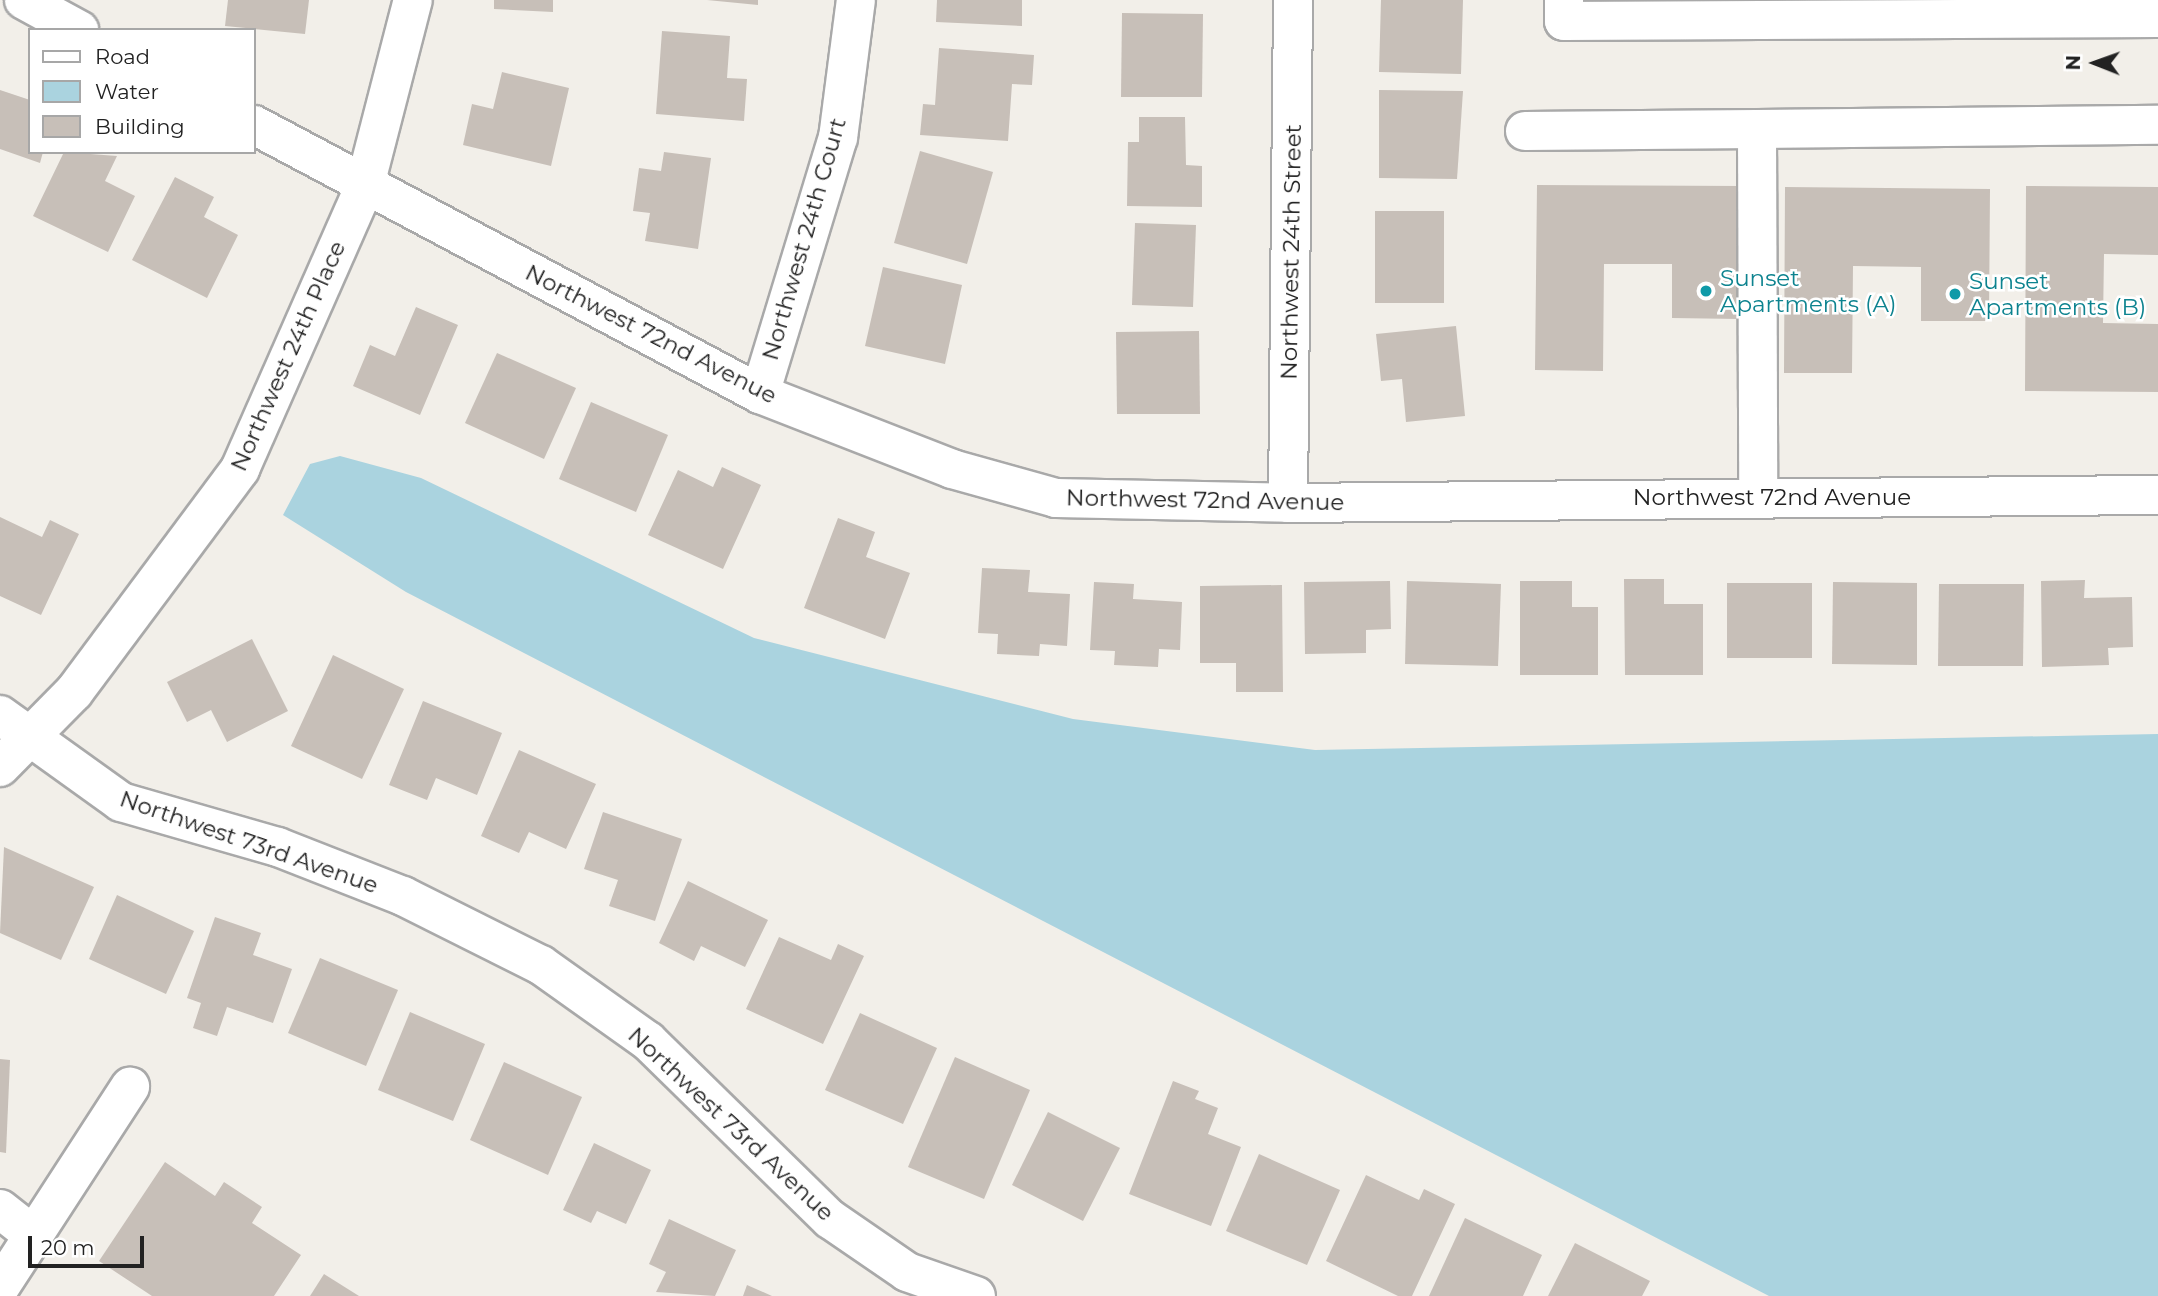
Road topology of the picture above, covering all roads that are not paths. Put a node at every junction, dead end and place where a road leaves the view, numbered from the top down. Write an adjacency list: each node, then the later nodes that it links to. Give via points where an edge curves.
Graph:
1 (24, 0): 8 (street)
2 (413, 0): 13 (street, Northwest 24th Place)
3 (856, 0): 14 (street, Northwest 24th Court, via 838,138)
4 (1293, 0): 17 (street, Northwest 24th Street)
5 (1564, 0): 6 (street, via 1564,21)
6 (2106, 10): 7 (street)
7 (2158, 18)
8 (75, 28)
9 (2158, 125): 11 (street)
10 (256, 126): 13 (street, Northwest 72nd Avenue)
11 (1757, 129): 12 (street); 15 (street)
12 (1525, 131)
13 (365, 185): 14 (street, Northwest 72nd Avenue); 18 (street, Northwest 24th Place, via 240,469 74,692)
14 (760, 394): 17 (street, Northwest 72nd Avenue, via 952,469 1056,498)
15 (1758, 495): 16 (street, Northwest 72nd Avenue); 17 (street, Northwest 72nd Avenue)
16 (2158, 495)
17 (1288, 503)
18 (14, 727): 19 (street, Northwest 24th Place); 24 (street, Northwest 73rd Avenue, via 121,802 278,847 403,896 541,965 648,1041 831,1219 907,1272)
19 (0, 767)
20 (130, 1087): 22 (street)
21 (0, 1209): 22 (street)
22 (33, 1235): 23 (street)
23 (0, 1286)
24 (976, 1296)

